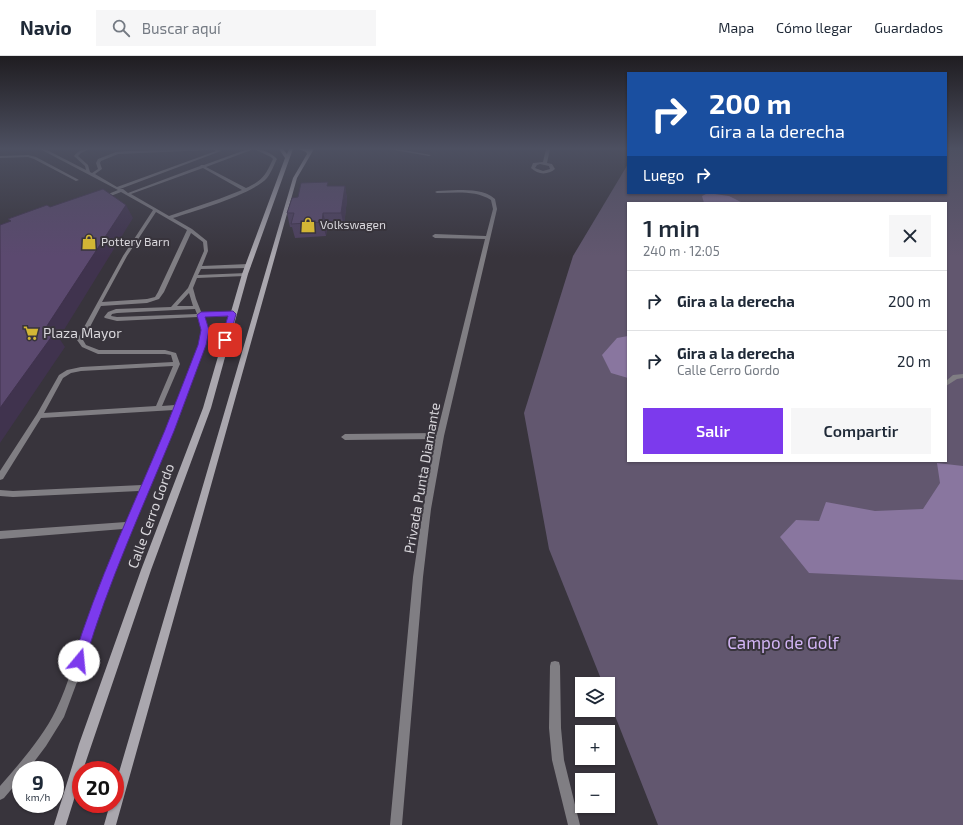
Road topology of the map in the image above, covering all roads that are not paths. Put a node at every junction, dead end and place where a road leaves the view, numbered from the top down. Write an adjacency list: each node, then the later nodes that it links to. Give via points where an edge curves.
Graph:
1 (112, 185): 9 (lane)
2 (138, 185): 9 (lane)
3 (142, 185): 9 (lane)
4 (237, 185): 8 (lane)
5 (257, 185): 8 (lane)
6 (277, 185): 17 (main road, Calle Cerro Gordo)
7 (293, 185): 45 (main road)
8 (246, 190): 13 (lane)
9 (123, 191): 11 (lane); 12 (lane)
10 (437, 192): 16 (street, Privada Punta Diamante, via 477,192 493,199 495,209)
11 (94, 201)
12 (155, 210): 13 (lane); 22 (lane, via 125,256)
13 (169, 218): 14 (lane)
14 (190, 230): 18 (lane, via 201,237 207,245); 22 (lane, via 157,298)
15 (434, 236): 16 (street)
16 (488, 238): 33 (street, Privada Punta Diamante)
17 (248, 266): 18 (lane); 19 (main road, Calle Cerro Gordo)
18 (199, 268): 20 (lane)
19 (245, 274): 20 (lane); 25 (main road, Calle Cerro Gordo)
20 (196, 277): 21 (lane)
21 (190, 288): 23 (lane); 24 (lane)
22 (99, 304): 27 (lane, via 80,340 84,346 98,352 170,352 176,357)
23 (197, 307): 24 (lane); 26 (lane)
24 (173, 308): 26 (lane, via 116,311 107,317 117,319)
25 (233, 314): 26 (lane); 44 (main road, Calle Cerro Gordo, via 207,408 141,585 85,744)
26 (201, 315): 30 (lane, via 205,330 202,345)
27 (177, 364): 31 (lane); 32 (lane, via 69,371 61,377)
28 (963, 376): 29 (lane, via 955,377)
29 (947, 383)
30 (178, 407): 31 (lane); 36 (lane)
31 (158, 408): 32 (lane)
32 (39, 416): 35 (lane)
33 (440, 436): 34 (street); 46 (street, Privada Punta Diamante, via 418,577)
34 (345, 437)
35 (0, 477)
36 (145, 488): 37 (lane); 38 (lane)
37 (0, 493)
38 (130, 525): 39 (lane); 41 (lane, via 108,575 60,712)
39 (0, 536)
40 (555, 666): 47 (street, via 558,760)
41 (28, 761)
42 (12, 780): 43 (lane)
43 (0, 794)
44 (60, 825)
45 (110, 825)
46 (396, 825)
47 (574, 825)

